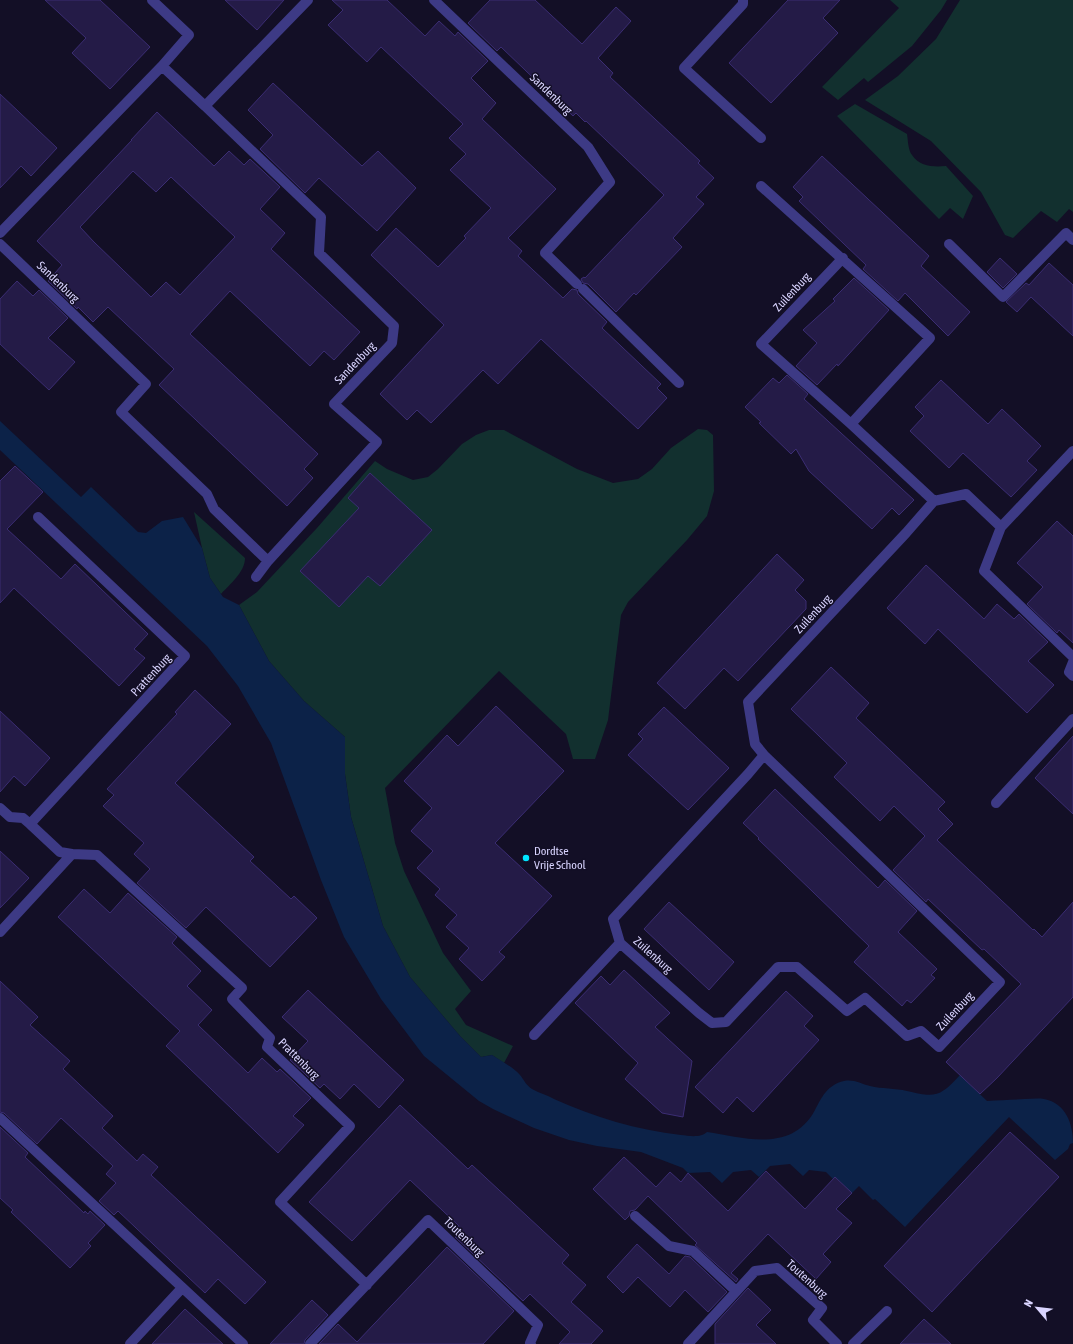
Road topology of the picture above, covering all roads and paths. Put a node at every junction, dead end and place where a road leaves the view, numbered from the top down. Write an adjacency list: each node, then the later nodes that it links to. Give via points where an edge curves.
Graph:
1 (152, 0): 5 (street, via 189,35)
2 (308, 0): 6 (street)
3 (434, 0): 14 (street, Sandenburg, via 588,147 610,182 545,253)
4 (743, 0): 7 (street, via 743,4 684,68)
5 (162, 66): 6 (street, Sandenburg); 9 (street)
6 (205, 106): 20 (street, Sandenburg, via 321,217 319,253 394,326 392,343 334,404 376,442)
7 (761, 138)
8 (761, 186): 13 (street)
9 (0, 233)
10 (1073, 240): 12 (street, via 1066,233 1003,297)
11 (0, 244): 20 (street, Sandenburg, via 146,384 121,412 207,494 214,509)
12 (949, 244)
13 (843, 258): 15 (street, via 930,338); 15 (street, Zuilenburg, via 761,344)
14 (679, 383)
15 (851, 424): 17 (street, Zuilenburg)
16 (1073, 451): 19 (street)
17 (934, 501): 19 (street, via 966,494); 26 (street, Zuilenburg, via 748,702 754,744)
18 (38, 518): 29 (street, Prattenburg, via 185,656)
19 (1001, 526): 22 (street, via 984,571)
20 (268, 561): 21 (street, Sandenburg)
21 (256, 577)
22 (1073, 657)
23 (1073, 662): 24 (street, via 1069,672)
24 (1073, 676)
25 (1073, 719): 27 (street)
26 (764, 755): 32 (street, Zuilenburg, via 612,919); 32 (street, Zuilenburg, via 1000,982 939,1047 921,1031 907,1036 864,998 846,1011 797,967 778,967 726,1022 712,1023 698,1014)
27 (996, 803)
28 (0, 808): 29 (street, Prattenburg, via 10,817 23,818)
29 (30, 824): 30 (street, Prattenburg, via 60,852)
30 (72, 854): 31 (street); 36 (street, Prattenburg, via 97,856 242,988 232,999 270,1038 267,1047 350,1126 280,1202)
31 (0, 932)
32 (620, 943): 33 (street, Zuilenburg)
33 (534, 1035)
34 (0, 1118): 37 (street)
35 (635, 1216): 38 (street, via 669,1246 693,1251)
36 (368, 1285): 42 (street, Toutenburg); 43 (street, Toutenburg, via 428,1220 538,1325)
37 (182, 1288): 40 (street); 41 (street)
38 (736, 1291): 44 (street, Toutenburg); 45 (street, Toutenburg, via 755,1271 778,1268 822,1308 813,1320)
39 (888, 1311): 46 (street)
40 (130, 1344)
41 (243, 1344)
42 (310, 1344)
43 (531, 1344)
44 (688, 1344)
45 (837, 1344)
46 (853, 1344)

